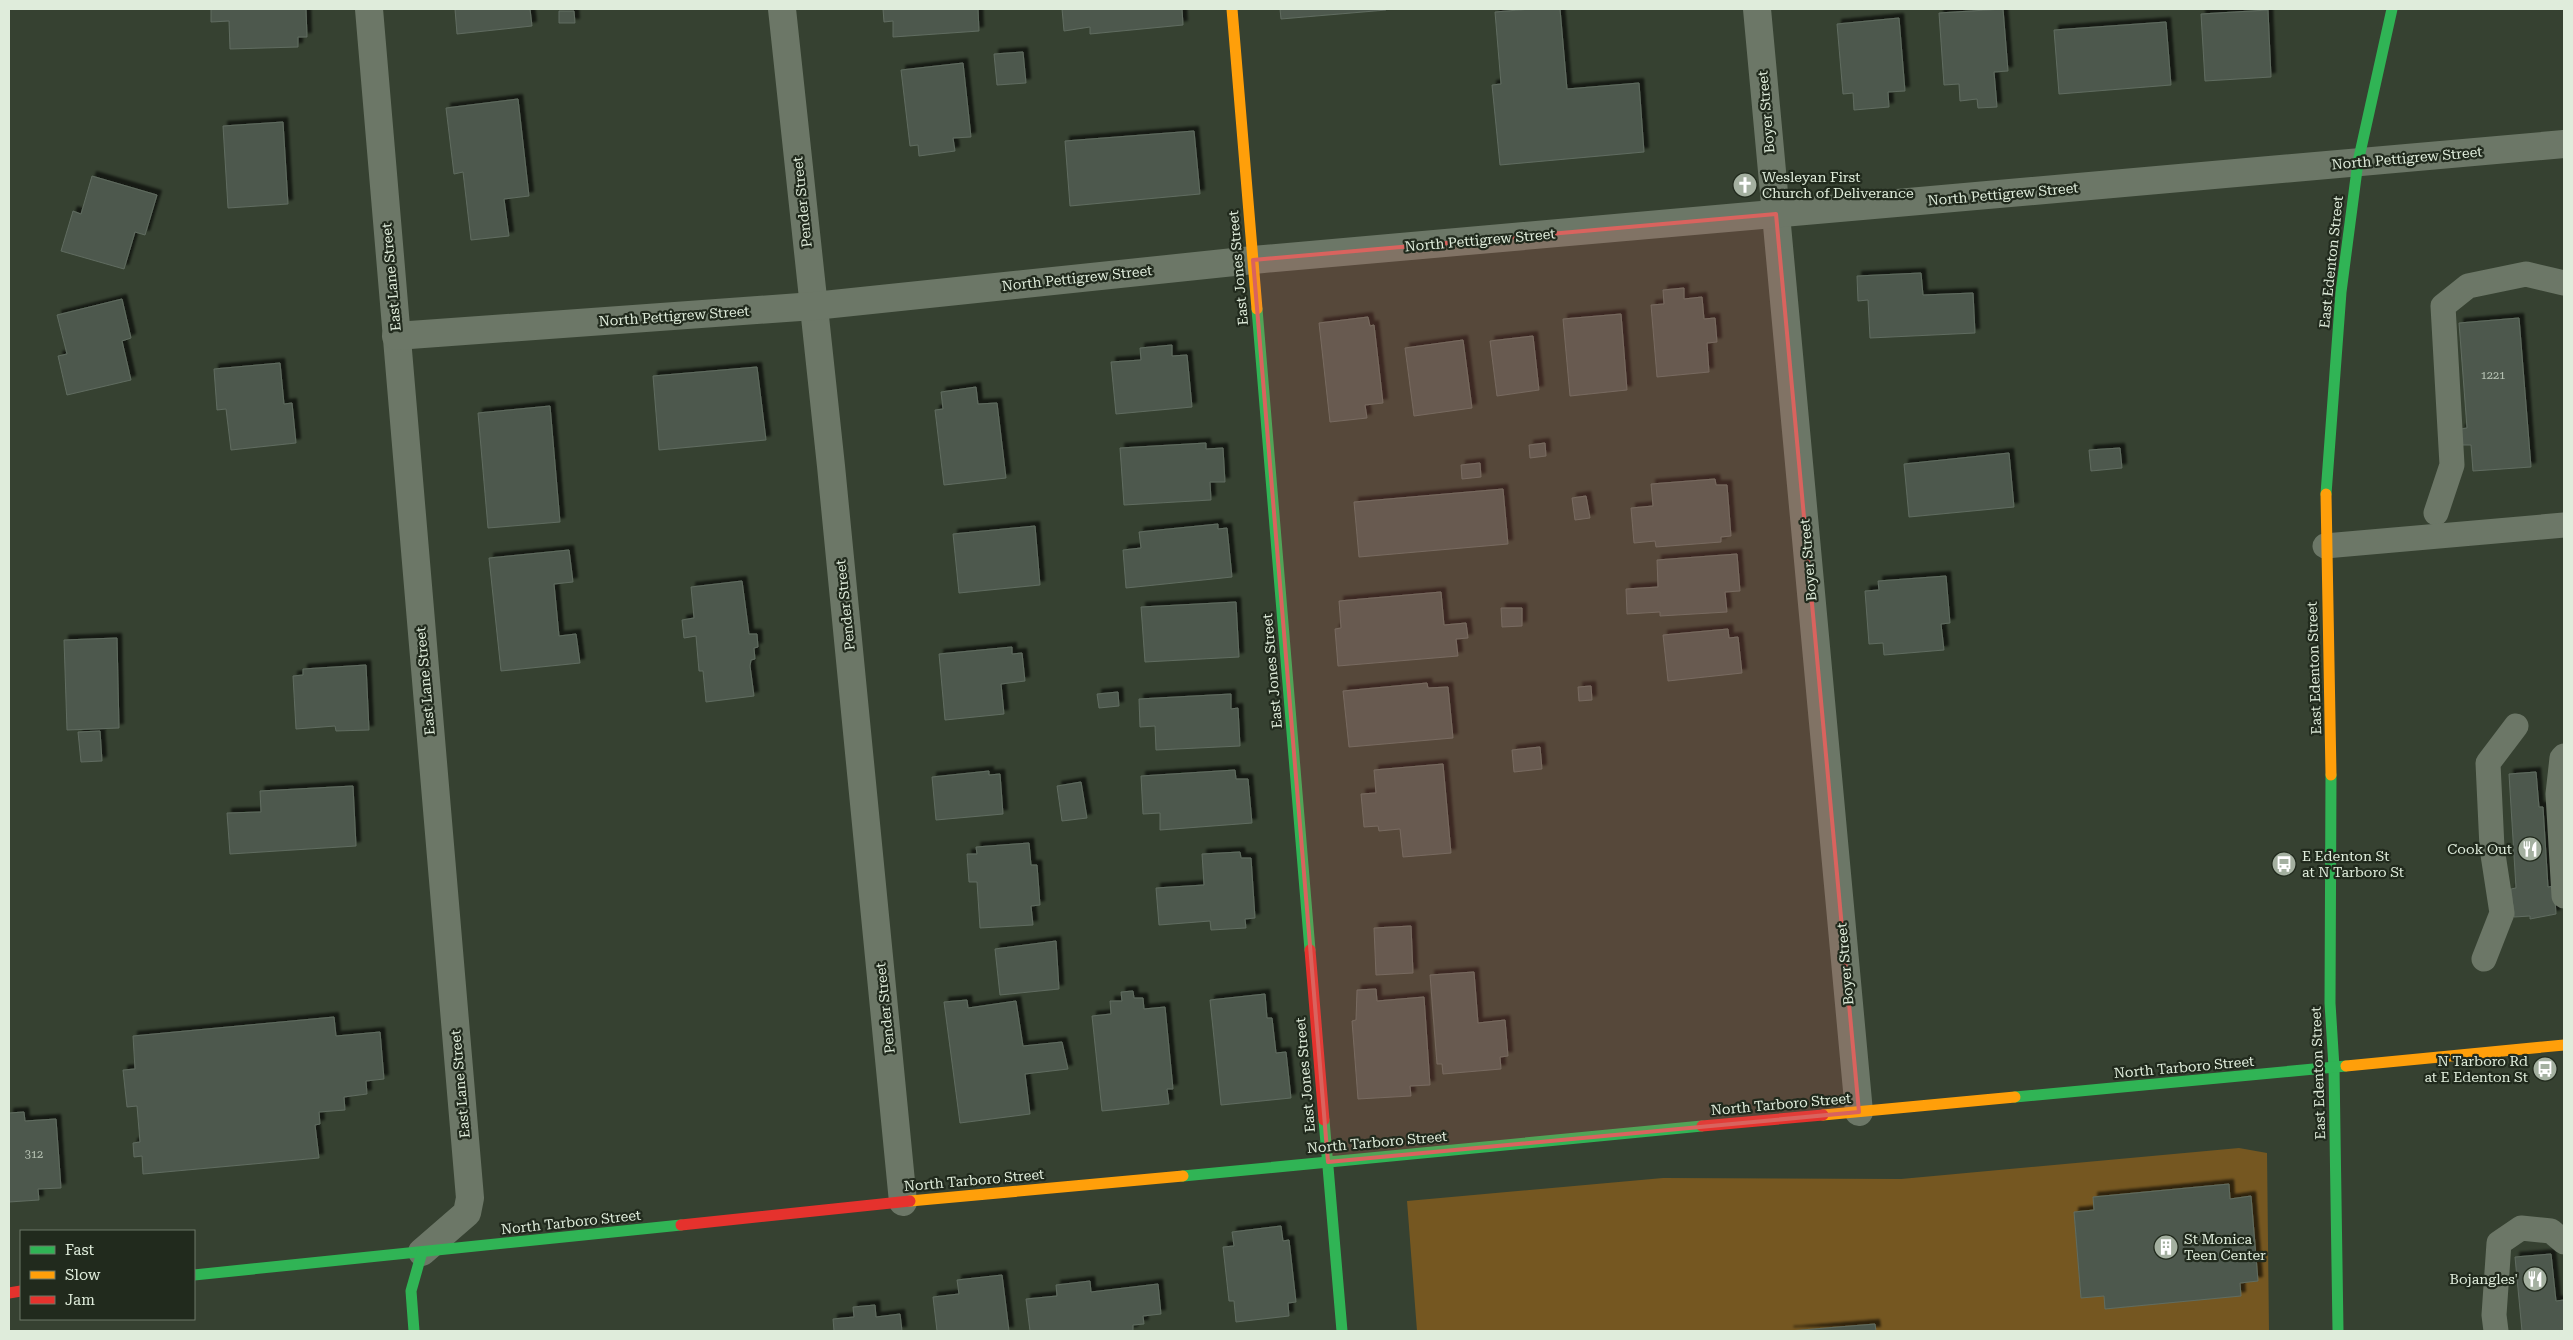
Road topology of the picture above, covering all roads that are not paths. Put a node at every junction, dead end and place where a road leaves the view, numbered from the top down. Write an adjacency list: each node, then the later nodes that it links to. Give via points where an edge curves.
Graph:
1 (369, 9): 12 (street, East Lane Street)
2 (782, 9): 11 (street, Pender Street)
3 (1232, 9): 9 (street, East Jones Street)
4 (1757, 9): 8 (street, Boyer Street)
5 (2392, 9): 7 (street, East Edenton Street)
6 (2564, 144): 7 (street, North Pettigrew Street)
7 (2358, 162): 8 (street, North Pettigrew Street); 15 (street, East Edenton Street, via 2341,292)
8 (1776, 214): 9 (street, North Pettigrew Street); 22 (street, Boyer Street)
9 (1253, 260): 11 (street, North Pettigrew Street); 23 (street, East Jones Street)
10 (2564, 283): 13 (lane, via 2526,274 2468,286 2444,306 2452,465)
11 (814, 306): 12 (street, North Pettigrew Street); 24 (street, Pender Street)
12 (396, 336): 26 (street, East Lane Street, via 470,1198 467,1213)
13 (2436, 512)
14 (2564, 524): 15 (lane)
15 (2325, 546): 21 (street, East Edenton Street, via 2332,808 2330,1003)
16 (2516, 726): 19 (lane, via 2488,763 2492,848 2502,913)
17 (2564, 756): 18 (lane, via 2558,794)
18 (2564, 896)
19 (2484, 959)
20 (2564, 1046): 21 (street, North Tarboro Street)
21 (2334, 1067): 22 (street, North Tarboro Street); 30 (street, East Edenton Street)
22 (1858, 1112): 23 (street, North Tarboro Street)
23 (1328, 1162): 24 (street, North Tarboro Street); 29 (street, East Jones Street)
24 (904, 1202): 26 (street, North Tarboro Street)
25 (2564, 1242): 31 (lane, via 2551,1231 2521,1228 2499,1243 2494,1316)
26 (422, 1252): 27 (street, North Tarboro Street); 28 (street, via 411,1291)
27 (195, 1275)
28 (414, 1331)
29 (1342, 1331)
30 (2338, 1331)
31 (2496, 1331)

